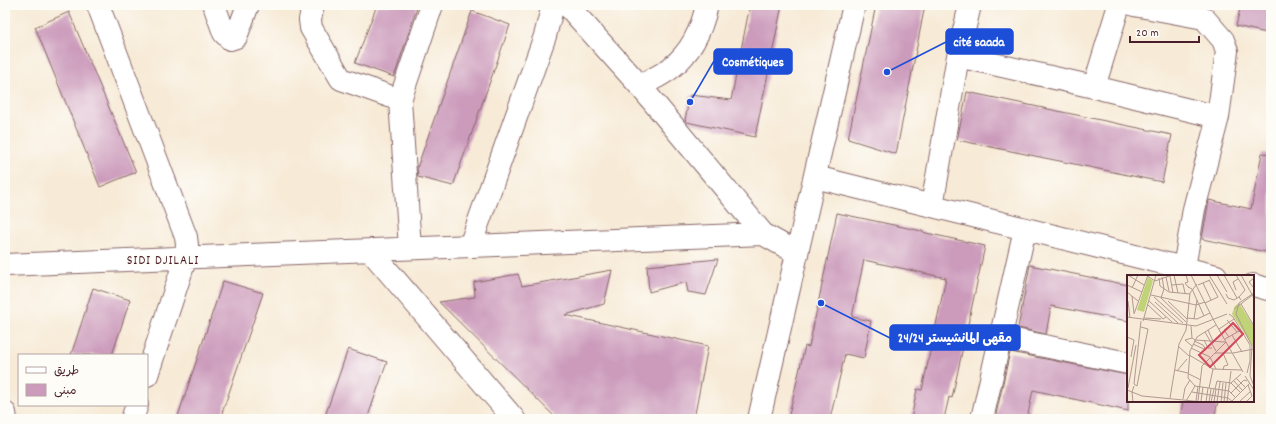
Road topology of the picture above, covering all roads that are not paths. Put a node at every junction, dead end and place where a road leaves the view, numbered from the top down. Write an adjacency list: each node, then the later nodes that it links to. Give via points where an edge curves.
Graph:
1 (98, 5): 27 (street, via 186,237)
2 (214, 5): 3 (street, via 224,33 230,39 236,37)
3 (248, 5)
4 (313, 5): 17 (street, via 311,28 341,79)
5 (432, 5): 17 (street)
6 (553, 5): 23 (street, via 545,36)
7 (566, 5): 15 (street)
8 (707, 5): 15 (street, via 704,20 685,55 672,68)
9 (854, 5): 19 (street)
10 (970, 5): 14 (street)
11 (1119, 5): 16 (street)
12 (1134, 5): 13 (street)
13 (1205, 12): 18 (street, via 1227,51)
14 (958, 56): 16 (street); 20 (street)
15 (640, 86): 22 (street)
16 (1094, 86): 18 (street)
17 (400, 100): 24 (street)
18 (1218, 117): 29 (street, via 1194,209)
19 (815, 177): 20 (street); 26 (street)
20 (932, 206): 21 (street)
21 (1025, 229): 29 (street); 33 (street)
22 (763, 234): 23 (street); 26 (street)
23 (470, 246): 24 (street)
24 (410, 248): 25 (street)
25 (370, 250): 27 (street); 38 (street)
26 (797, 253): 41 (street)
27 (186, 257): 28 (street); 35 (street)
28 (5, 265)
29 (1184, 268): 30 (street)
30 (1212, 275)
31 (1254, 285): 32 (street)
32 (1271, 290)
33 (1000, 337): 34 (street); 42 (street)
34 (1127, 363)
35 (148, 371)
36 (137, 406): 40 (street)
37 (5, 413): 39 (street)
38 (510, 417)
39 (6, 419)
40 (132, 419)
41 (760, 419)
42 (982, 419)

